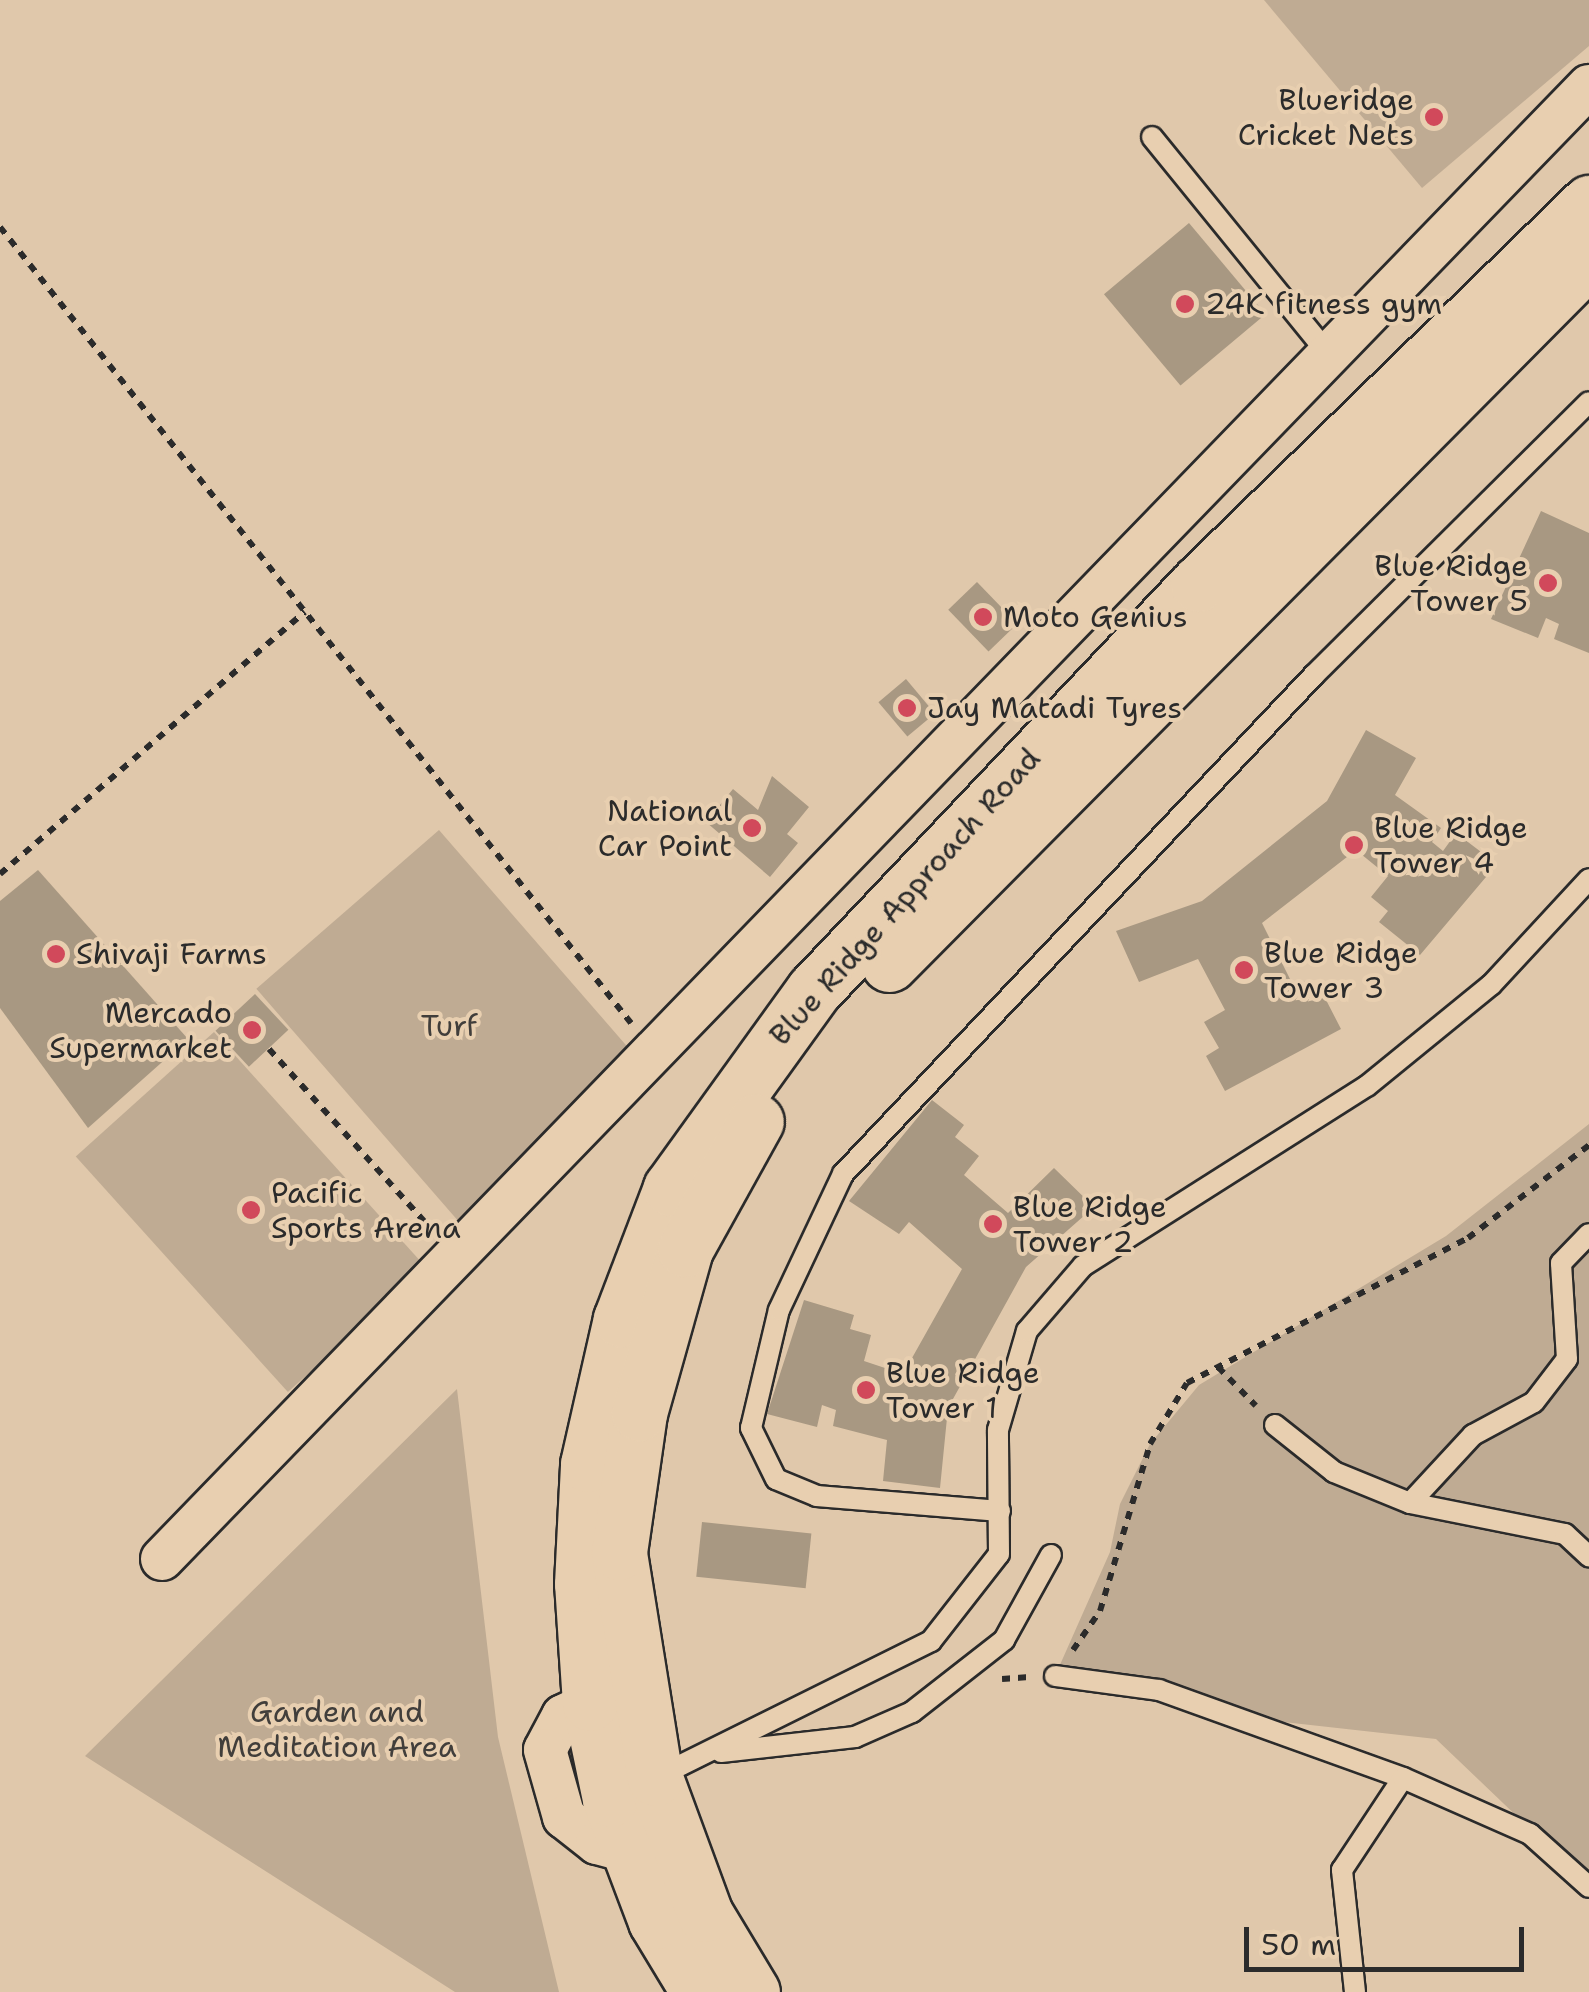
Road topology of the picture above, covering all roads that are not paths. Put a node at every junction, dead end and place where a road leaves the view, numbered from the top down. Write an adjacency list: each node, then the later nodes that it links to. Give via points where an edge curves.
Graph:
1 (1589, 86): 5 (street)
2 (1152, 137): 5 (lane)
3 (1589, 203): 7 (street, Blue Ridge Approach Road)
4 (1589, 259): 7 (street, Blue Ridge Approach Road)
5 (1329, 355): 16 (street)
6 (1589, 402): 13 (lane, via 1314,675 843,1174 778,1310 751,1428 776,1478 817,1496)
7 (1374, 442): 9 (street, Blue Ridge Approach Road)
8 (1589, 879): 13 (lane, via 1491,986 1367,1086 1082,1266 1027,1331 998,1430)
9 (827, 1002): 18 (street, Blue Ridge Approach Road, via 671,1188 621,1319 588,1464); 21 (street, Blue Ridge Approach Road, via 746,1133 686,1249 640,1413 618,1552)
10 (1589, 1234): 12 (lane, via 1561,1263 1567,1359 1534,1402 1474,1435)
11 (1275, 1425): 12 (lane, via 1334,1472)
12 (1410, 1503): 15 (lane, via 1565,1534)
13 (1000, 1511): 19 (lane, via 999,1554 931,1642 766,1715)
14 (1051, 1554): 19 (lane, via 1004,1640 912,1712 854,1737)
15 (1589, 1556)
16 (162, 1559)
17 (1055, 1676): 20 (lane, via 1159,1690)
18 (590, 1703): 21 (street, Blue Ridge Approach Road); 22 (street, via 563,1716 545,1750 564,1816 597,1843)
19 (719, 1752): 21 (lane)
20 (1403, 1778): 23 (lane, via 1530,1834); 26 (lane, via 1342,1870)
21 (632, 1789): 22 (street, Blue Ridge Approach Road); 25 (street, Blue Ridge Approach Road)
22 (630, 1852): 24 (street, Blue Ridge Approach Road, via 656,1922)
23 (1589, 1887)
24 (699, 1992)
25 (752, 1992)
26 (1355, 1992)

